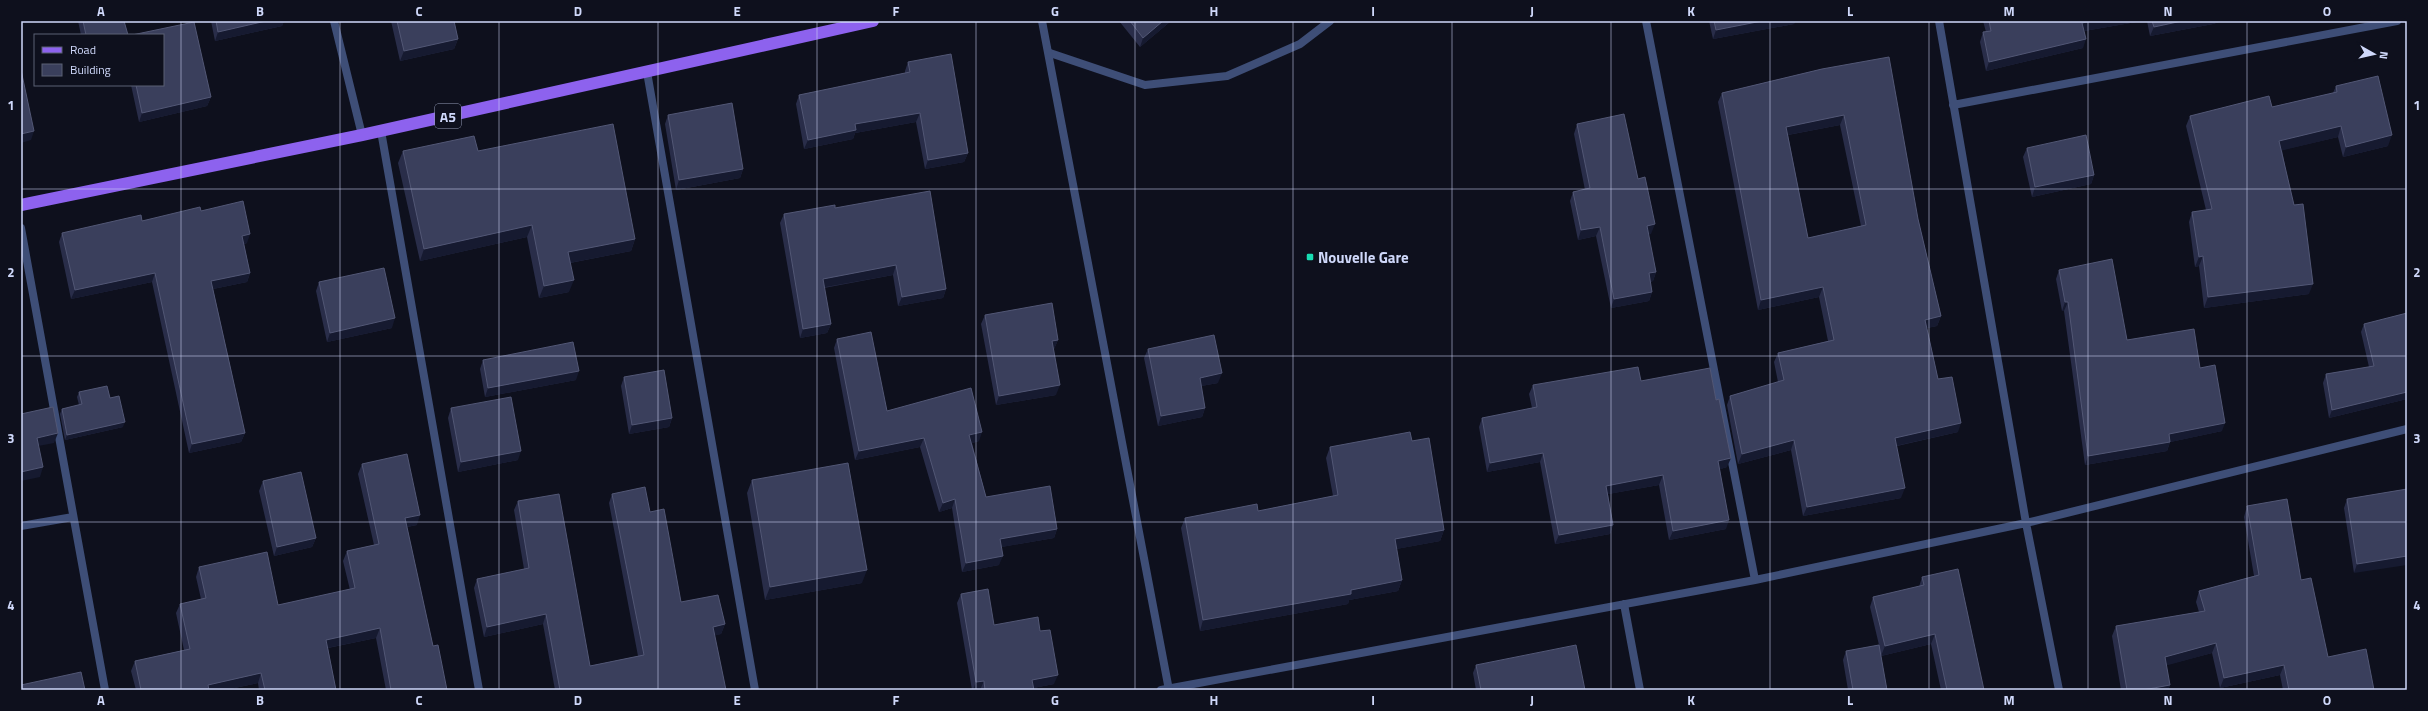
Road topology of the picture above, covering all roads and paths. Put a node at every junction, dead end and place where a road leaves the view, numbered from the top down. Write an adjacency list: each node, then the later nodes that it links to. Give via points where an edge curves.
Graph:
1 (334, 21): 12 (street)
2 (873, 21): 9 (main road, A5)
3 (1042, 21): 8 (street)
4 (1330, 21): 8 (street, via 1300,44 1227,76 1145,85)
5 (1646, 21): 19 (street)
6 (1939, 21): 10 (street)
7 (2397, 21): 10 (street)
8 (1050, 53): 24 (street)
9 (647, 72): 11 (main road, A5); 23 (street)
10 (1953, 105): 17 (street)
11 (381, 131): 12 (main road, A5); 22 (street)
12 (362, 135): 13 (main road, A5)
13 (21, 205)
14 (21, 228): 16 (street)
15 (2407, 429): 17 (street)
16 (73, 516): 18 (street); 21 (street)
17 (2026, 523): 19 (street); 26 (street)
18 (21, 526)
19 (1755, 580): 20 (street)
20 (1624, 604): 24 (street); 25 (street)
21 (105, 690)
22 (479, 690)
23 (756, 690)
24 (1166, 690)
25 (1640, 690)
26 (2059, 690)

